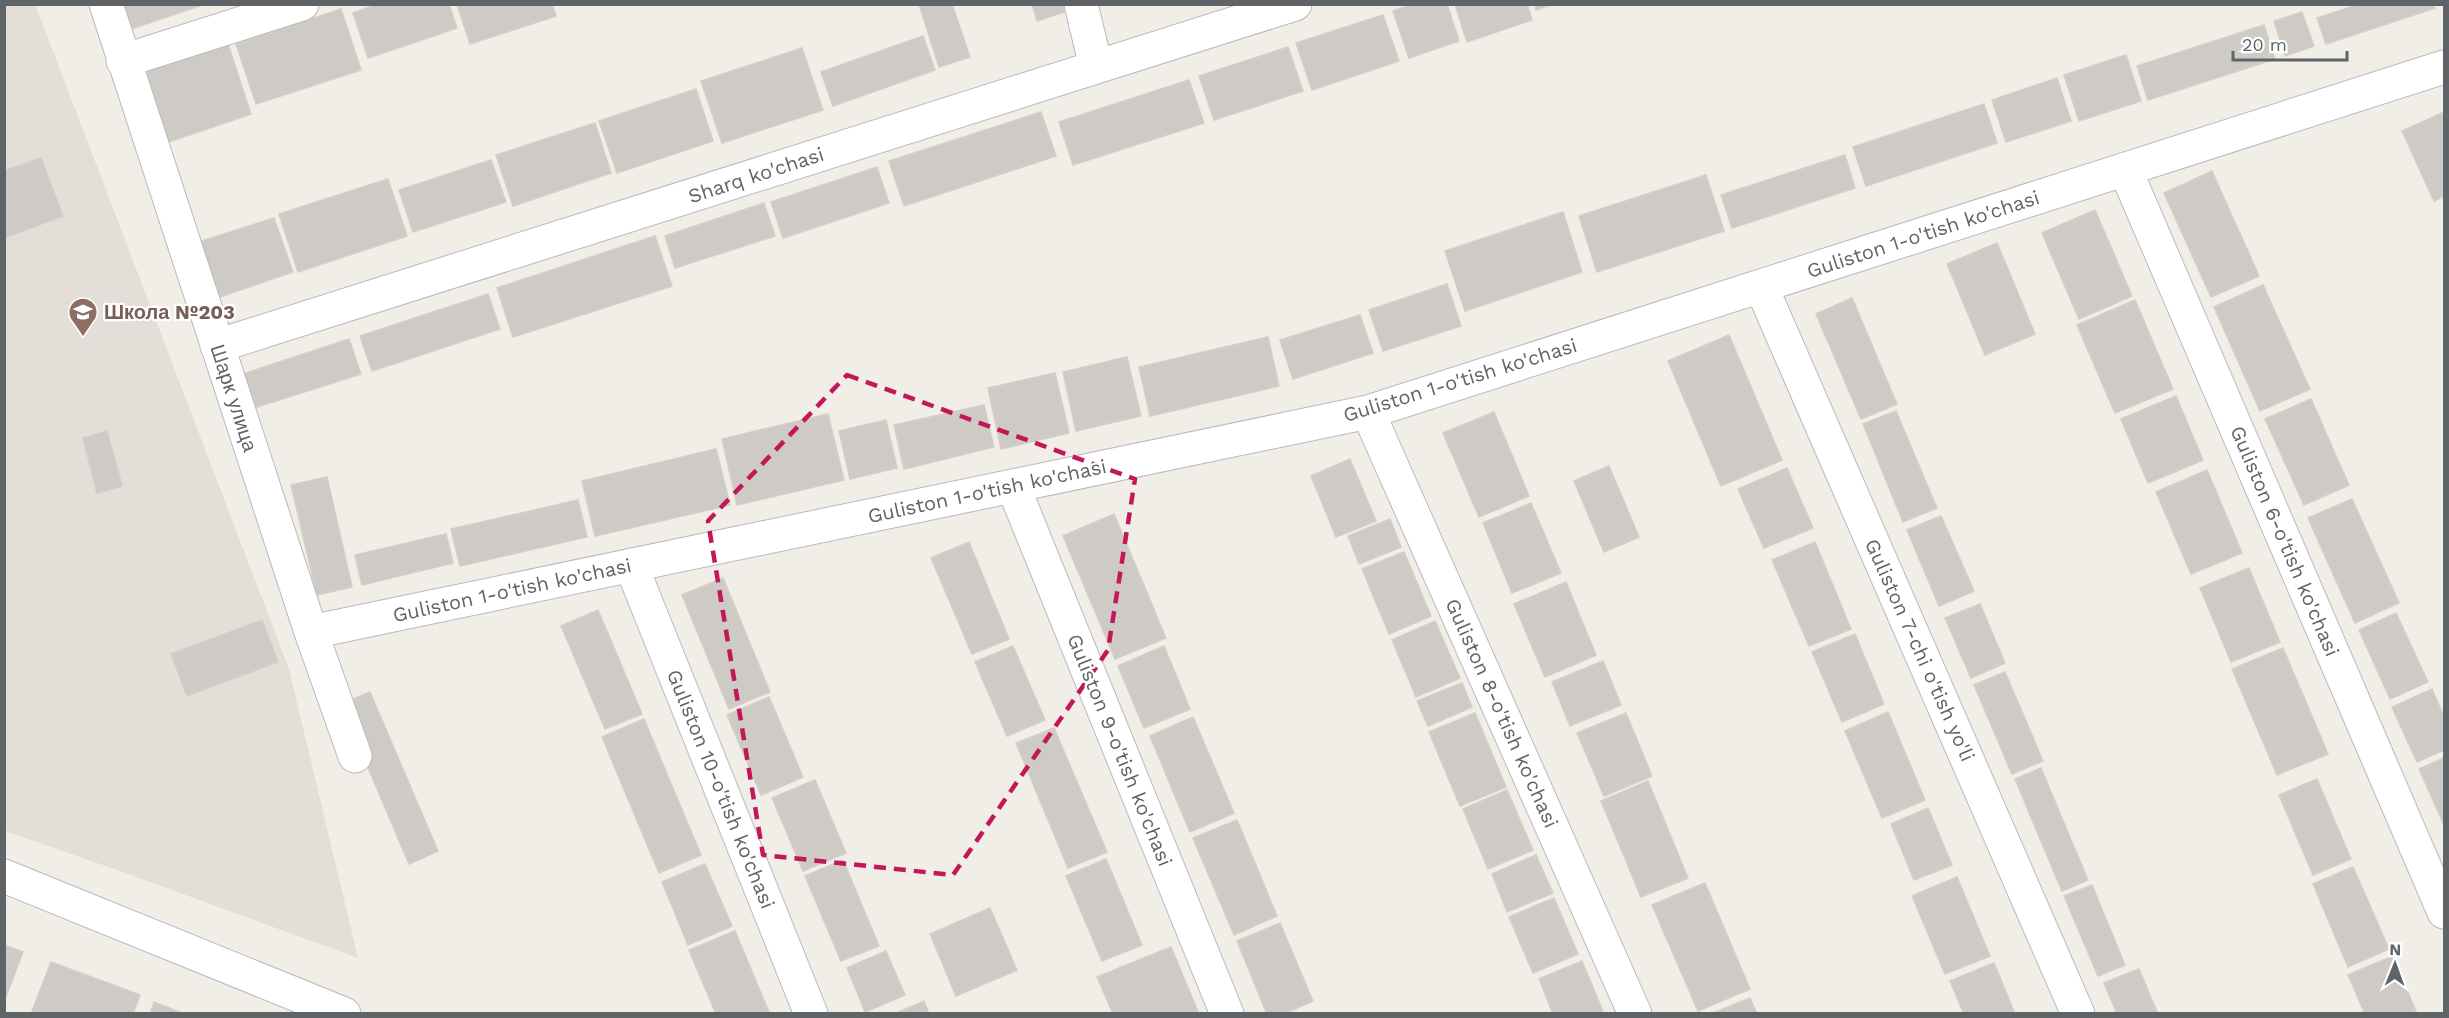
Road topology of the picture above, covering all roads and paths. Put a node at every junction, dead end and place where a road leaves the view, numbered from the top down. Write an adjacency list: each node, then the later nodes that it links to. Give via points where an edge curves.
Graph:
1 (106, 4): 5 (street, Шарк улица)
2 (302, 4): 5 (street)
3 (1081, 4): 7 (street)
4 (1295, 4): 7 (street, Sharq ko'chasi)
5 (123, 61): 10 (street, Шарк улица)
6 (2445, 67): 8 (street, Guliston 1-o'tish ko'chasi)
7 (1096, 68): 10 (street, Sharq ko'chasi)
8 (2125, 169): 9 (street, Guliston 1-o'tish ko'chasi); 17 (street, Guliston 6-o'tish ko'chasi)
9 (1761, 286): 11 (street, Guliston 1-o'tish ko'chasi); 22 (street, Guliston 7-chi o'tish yo'li)
10 (217, 346): 14 (street, Шарк улица)
11 (1368, 412): 12 (street, Guliston 1-o'tish ko'chasi); 21 (street, Guliston 8-o'tish ko'chasi)
12 (1013, 486): 13 (street, Guliston 1-o'tish ko'chasi); 20 (street, Guliston 9-o'tish ko'chasi)
13 (631, 565): 14 (street, Guliston 1-o'tish ko'chasi); 19 (street, Guliston 10-o'tish ko'chasi)
14 (311, 632): 15 (street, Шарк улица)
15 (355, 756)
16 (4, 876): 18 (street)
17 (2445, 912)
18 (344, 1014)
19 (811, 1014)
20 (1227, 1014)
21 (1635, 1014)
22 (2078, 1014)

